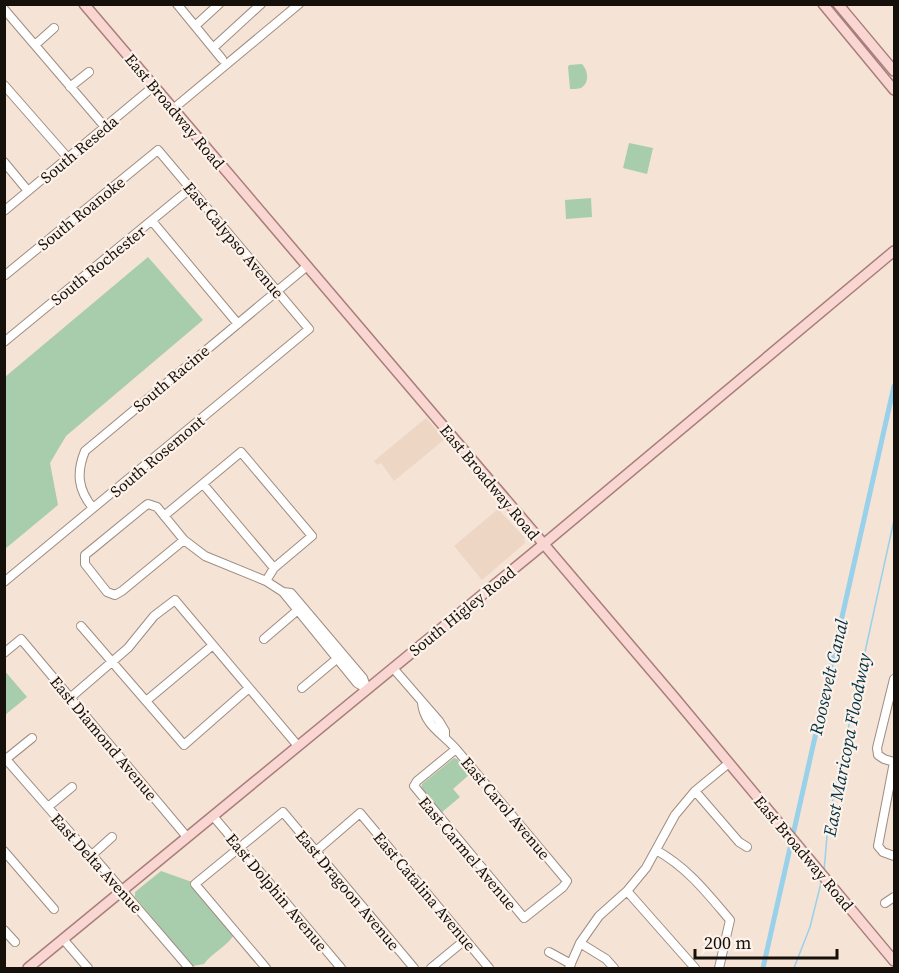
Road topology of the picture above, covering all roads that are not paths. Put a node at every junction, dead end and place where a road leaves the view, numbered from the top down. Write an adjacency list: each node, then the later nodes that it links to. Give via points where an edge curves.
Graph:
1 (84, 4): 18 (main road, East Broadway Road)
2 (219, 4): 10 (street)
3 (261, 4): 13 (street)
4 (299, 4): 21 (street)
5 (838, 4): 9 (main road)
6 (177, 5): 10 (street)
7 (823, 5): 9 (main road, via 836,11 849,25); 20 (main road)
8 (4, 9): 12 (street)
9 (855, 24): 15 (main road)
10 (195, 26): 13 (street)
11 (54, 28): 12 (street)
12 (35, 45): 19 (street)
13 (213, 48): 14 (street)
14 (222, 59)
15 (894, 71)
16 (89, 72): 19 (street)
17 (4, 85): 24 (street)
18 (154, 86): 21 (main road, East Broadway Road); 22 (street, South Reseda)
19 (70, 87): 22 (street)
20 (894, 90)
21 (173, 109): 31 (main road, East Broadway Road)
22 (105, 127): 24 (street, South Reseda)
23 (158, 150): 26 (street, East Calypso Avenue); 32 (street, South Roanoke)
24 (68, 158): 27 (street, South Reseda)
25 (4, 162): 27 (street)
26 (191, 189): 29 (street, South Rochester); 33 (street, East Calypso Avenue)
27 (28, 191): 28 (street, South Reseda)
28 (4, 211)
29 (152, 221): 34 (street); 36 (street, South Rochester)
30 (894, 252): 41 (main road, South Higley Road)
31 (306, 267): 33 (street, South Racine); 41 (main road, East Broadway Road)
32 (4, 276)
33 (277, 291): 34 (street, South Racine); 35 (street, East Calypso Avenue)
34 (238, 324): 38 (street, South Racine, via 86,452 78,473 79,484)
35 (309, 329): 38 (street, South Rosemont)
36 (4, 342)
37 (203, 484): 39 (street); 42 (street); 42 (street, via 241,452 312,536)
38 (93, 508): 44 (street, South Rosemont)
39 (165, 516): 40 (street); 40 (street, via 157,507 145,506 85,555 88,570 107,592 118,594)
40 (184, 540): 43 (street, via 205,556)
41 (543, 544): 52 (main road, South Higley Road); 65 (main road, East Broadway Road)
42 (274, 568): 43 (street)
43 (266, 580): 45 (street, via 291,593)
44 (4, 582)
45 (300, 609): 47 (street); 50 (street)
46 (81, 626): 51 (street)
47 (264, 639)
48 (213, 645): 51 (street, via 175,600 154,616); 54 (street); 58 (street)
49 (4, 653): 57 (street, East Diamond Avenue, via 21,639)
50 (340, 656): 55 (street); 56 (street, via 363,678)
51 (112, 663): 57 (street); 58 (street)
52 (393, 668): 56 (main road, South Higley Road); 62 (street, East Carol Avenue, via 422,703 432,727)
53 (894, 679): 59 (street)
54 (249, 688): 58 (street, via 184,745); 61 (street)
55 (302, 688)
56 (368, 689): 61 (main road, South Higley Road)
57 (70, 698): 71 (street, East Diamond Avenue)
58 (146, 702)
59 (891, 709): 64 (street, via 877,748 878,755)
60 (32, 738): 63 (street)
61 (298, 746): 69 (main road, South Higley Road)
62 (456, 749): 84 (street, East Carmel Avenue, via 414,786); 84 (street, East Carol Avenue, via 567,881)
63 (5, 758): 68 (street, East Delta Avenue)
64 (894, 762): 78 (street, via 878,846)
65 (729, 763): 67 (street); 91 (main road, East Broadway Road)
66 (72, 787): 68 (street)
67 (695, 791): 73 (street); 74 (street, via 675,815)
68 (48, 807): 77 (street, East Delta Avenue)
69 (213, 816): 71 (main road, South Higley Road); 72 (street, East Dolphin Avenue)
70 (112, 837): 77 (street)
71 (187, 837): 79 (main road, South Higley Road)
72 (240, 847): 76 (street, East Dragoon Avenue, via 283,812); 96 (street, via 195,884); 97 (street, East Dolphin Avenue)
73 (747, 848)
74 (656, 850): 80 (street); 103 (street, via 686,869 730,920)
75 (4, 851): 83 (street)
76 (316, 851): 87 (street, East Catalina Avenue, via 360,813); 98 (street, East Dragoon Avenue)
77 (93, 855): 79 (street, East Delta Avenue)
78 (894, 856)
79 (123, 890): 86 (main road, South Higley Road); 95 (street, East Delta Avenue)
80 (627, 891): 89 (street, via 599,916); 102 (street)
81 (894, 897): 82 (street)
82 (885, 903)
83 (54, 909)
84 (524, 918)
85 (4, 930): 88 (street)
86 (63, 939): 93 (main road, South Higley Road); 94 (street)
87 (465, 940): 99 (street); 100 (street, East Catalina Avenue)
88 (15, 942)
89 (580, 944): 92 (street); 101 (street, via 606,959)
90 (549, 952): 92 (street)
91 (894, 960)
92 (570, 966)
93 (28, 969)
94 (88, 969)
95 (189, 969)
96 (266, 969)
97 (341, 969)
98 (414, 969)
99 (431, 969)
100 (489, 969)
101 (614, 969)
102 (695, 969)
103 (719, 969)

